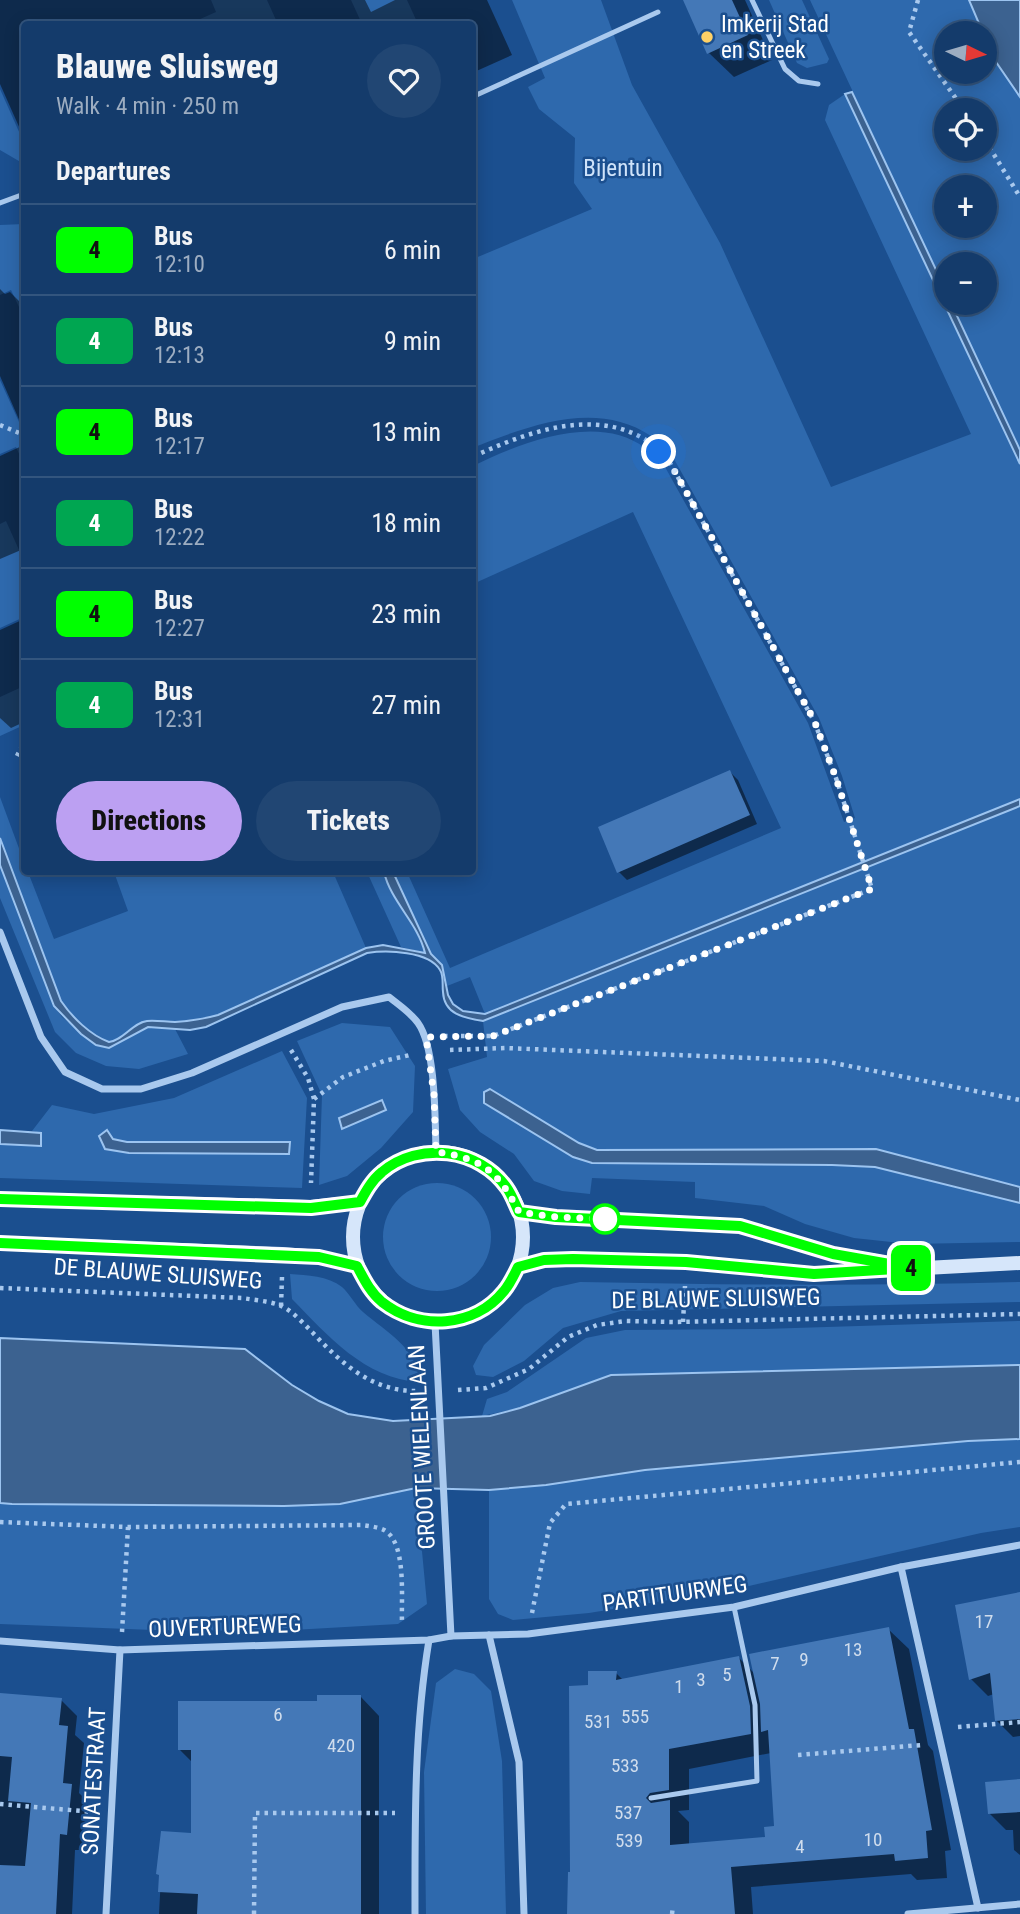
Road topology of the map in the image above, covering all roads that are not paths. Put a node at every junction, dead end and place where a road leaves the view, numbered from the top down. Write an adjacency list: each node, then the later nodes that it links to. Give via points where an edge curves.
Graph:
1 (752, 0): 3 (lane, via 785,69 799,81)
2 (658, 12): 4 (lane)
3 (818, 84)
4 (476, 95)
5 (21, 195): 6 (lane)
6 (0, 203)
7 (0, 932): 8 (street, via 41,1037 65,1072 102,1089 141,1089 192,1073 342,1007 389,997 417,1021 426,1037)
8 (436, 1152): 10 (main road, via 399,1161 369,1186); 11 (main road, via 464,1156 488,1168 507,1188)
9 (0, 1199): 10 (main road, via 309,1207)
10 (360, 1202): 14 (main road, via 354,1223)
11 (519, 1212): 15 (main road, via 523,1240); 16 (main road, DE BLAUWE SLUISWEG, via 740,1226 833,1254)
12 (0, 1243): 14 (main road, DE BLAUWE SLUISWEG, via 282,1254)
13 (1020, 1263): 16 (main road, DE BLAUWE SLUISWEG)
14 (357, 1266): 17 (main road, via 380,1300 396,1312)
15 (518, 1267): 16 (main road, DE BLAUWE SLUISWEG, via 573,1259 686,1262 814,1274); 17 (main road, via 505,1290 485,1308 461,1319)
16 (912, 1268)
17 (435, 1323): 22 (street, GROOTE WIELENLAAN)
18 (1020, 1545): 19 (street, PARTITUURWEG)
19 (901, 1567): 20 (street, PARTITUURWEG); 28 (street)
20 (734, 1607): 21 (street, PARTITUURWEG, via 528,1634); 26 (lane, via 755,1705 757,1781)
21 (488, 1635): 22 (street, PARTITUURWEG); 31 (street, via 519,1762)
22 (451, 1636): 23 (street, OUVERTUREWEG)
23 (429, 1640): 25 (street, OUVERTUREWEG); 30 (street, via 415,1773)
24 (0, 1641): 25 (street, OUVERTUREWEG)
25 (120, 1650): 29 (street, SONATESTRAAT)
26 (651, 1798)
27 (1020, 1904): 28 (street)
28 (978, 1908): 32 (street)
29 (106, 1914)
30 (415, 1914)
31 (524, 1914)
32 (908, 1914)

